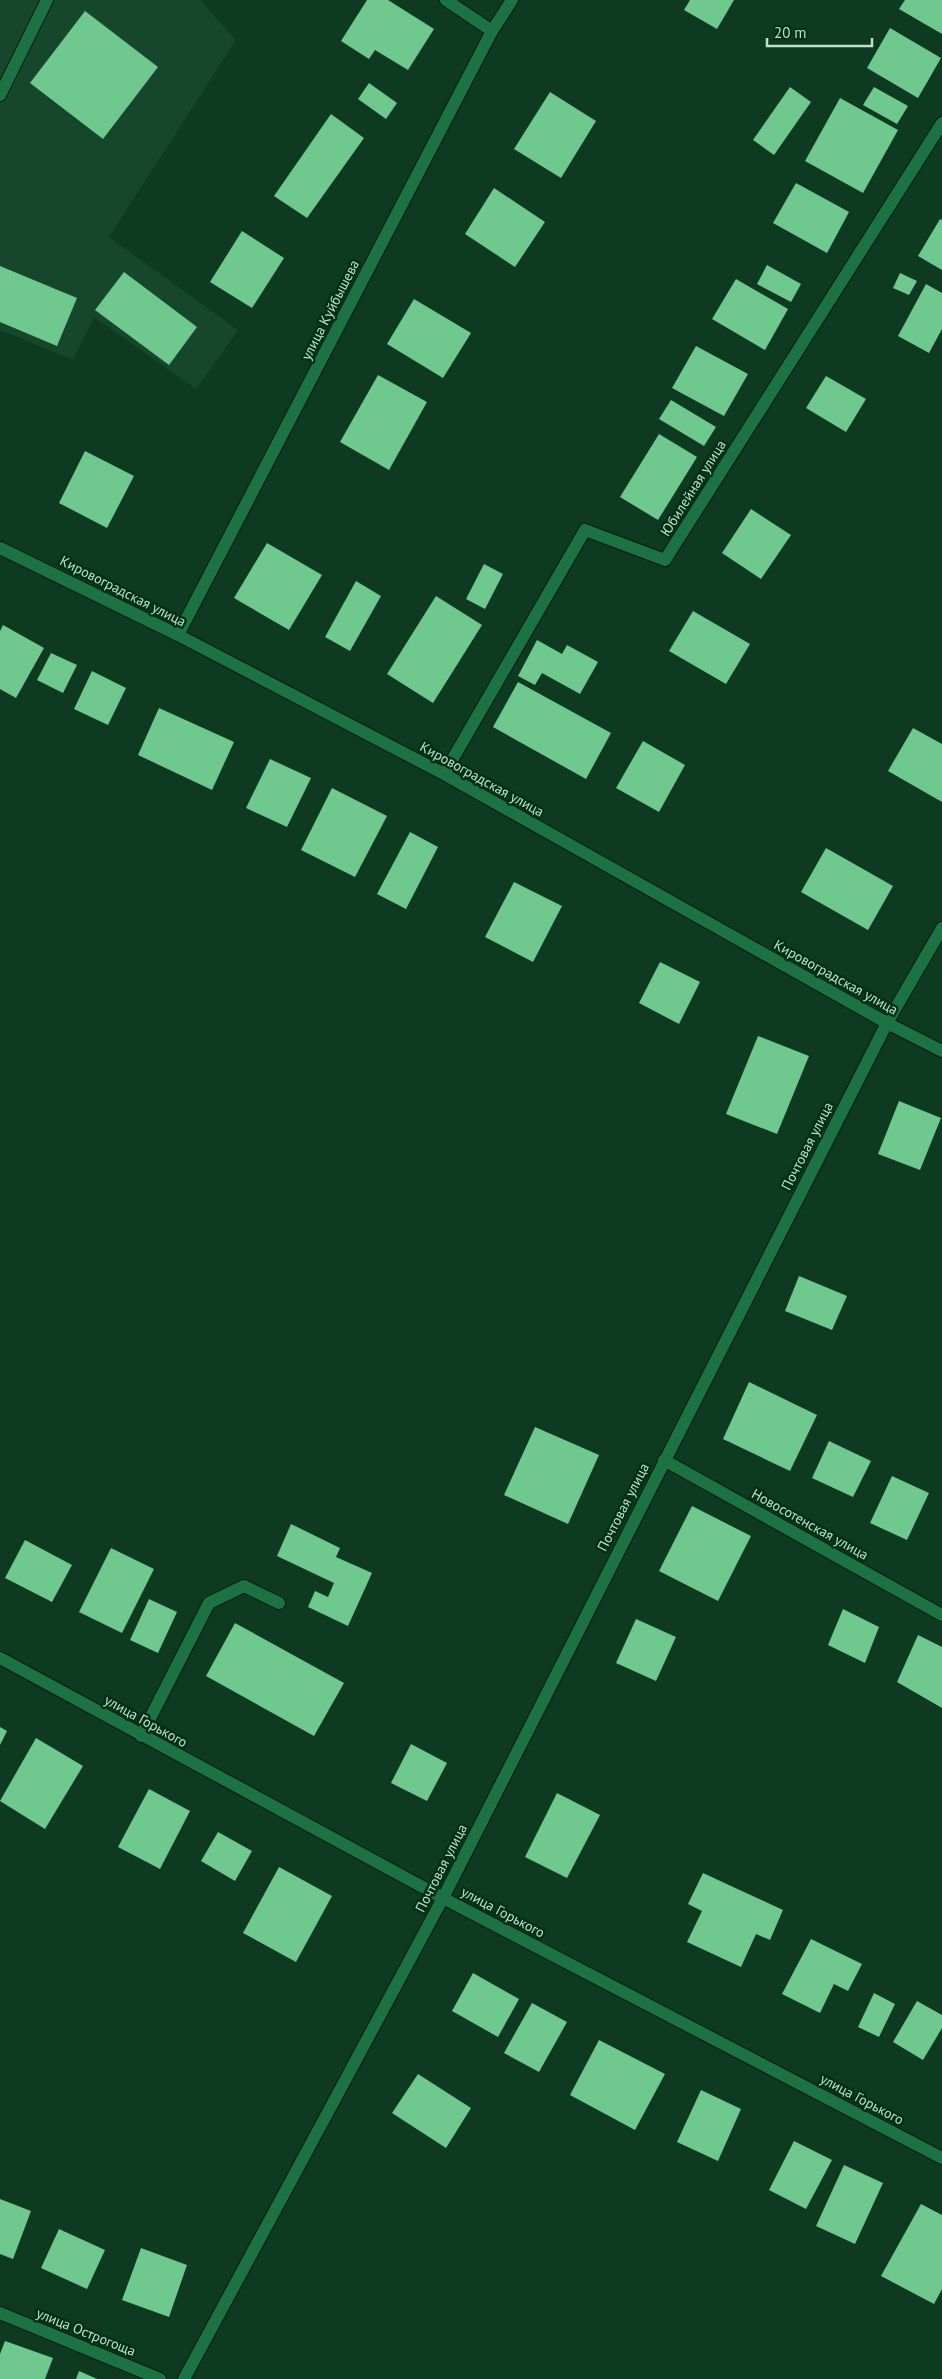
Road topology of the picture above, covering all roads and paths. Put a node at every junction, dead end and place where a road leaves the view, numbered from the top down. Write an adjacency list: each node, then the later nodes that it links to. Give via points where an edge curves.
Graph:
1 (47, 0): 5 (street)
2 (446, 0): 4 (street)
3 (512, 0): 4 (street, улица Куйбышева)
4 (492, 31): 8 (street, улица Куйбышева)
5 (0, 95)
6 (942, 123): 9 (street, Юбилейная улица, via 665,560 585,530)
7 (0, 548): 8 (street, Кировоградская улица)
8 (178, 635): 9 (street, Кировоградская улица)
9 (444, 774): 11 (street, Кировоградская улица)
10 (942, 928): 11 (street, Почтовая улица)
11 (887, 1023): 12 (street, Кировоградская улица); 13 (street, Почтовая улица)
12 (942, 1051)
13 (664, 1460): 15 (street, Новосотенская улица); 18 (street, Почтовая улица)
14 (279, 1603): 17 (street, via 244,1586 209,1603)
15 (942, 1615)
16 (0, 1658): 17 (street, улица Горького)
17 (141, 1736): 18 (street, улица Горького)
18 (443, 1898): 19 (street, улица Горького); 22 (street, Почтовая улица)
19 (942, 2158)
20 (0, 2313): 21 (street, улица Острогоща)
21 (160, 2379)
22 (184, 2379)

